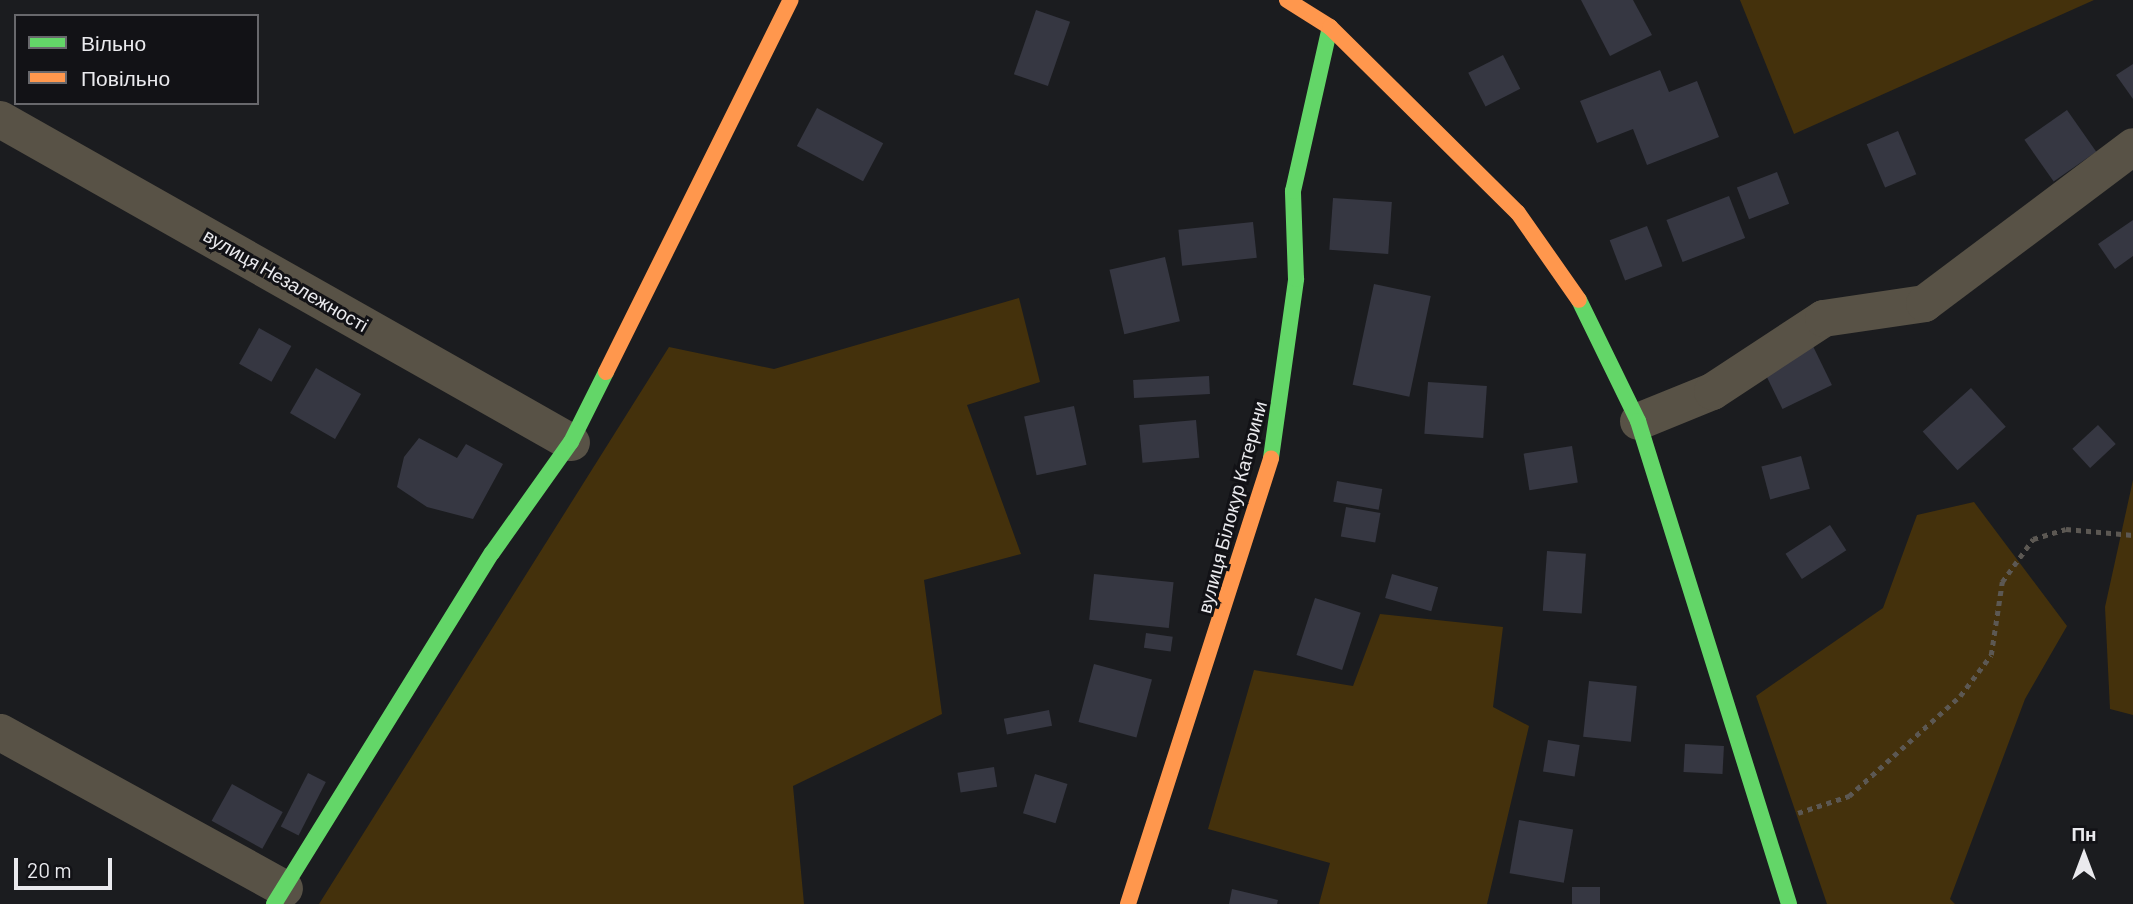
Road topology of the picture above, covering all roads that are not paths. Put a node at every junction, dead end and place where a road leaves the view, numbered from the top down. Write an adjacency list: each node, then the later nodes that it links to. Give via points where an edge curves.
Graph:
1 (791, 0): 7 (street)
2 (1287, 0): 3 (street)
3 (1330, 27): 6 (street, via 1453,146 1558,265); 10 (street, вулиця Білокур Катерини, via 1293,191 1296,279 1280,425 1228,607)
4 (0, 119): 7 (street, вулиця Незалежності)
5 (2133, 146): 6 (street, via 1924,303 1823,318 1712,391)
6 (1638, 421): 11 (street)
7 (571, 442): 9 (street, via 492,553)
8 (0, 732): 9 (street)
9 (279, 896)
10 (1128, 904)
11 (1789, 904)

